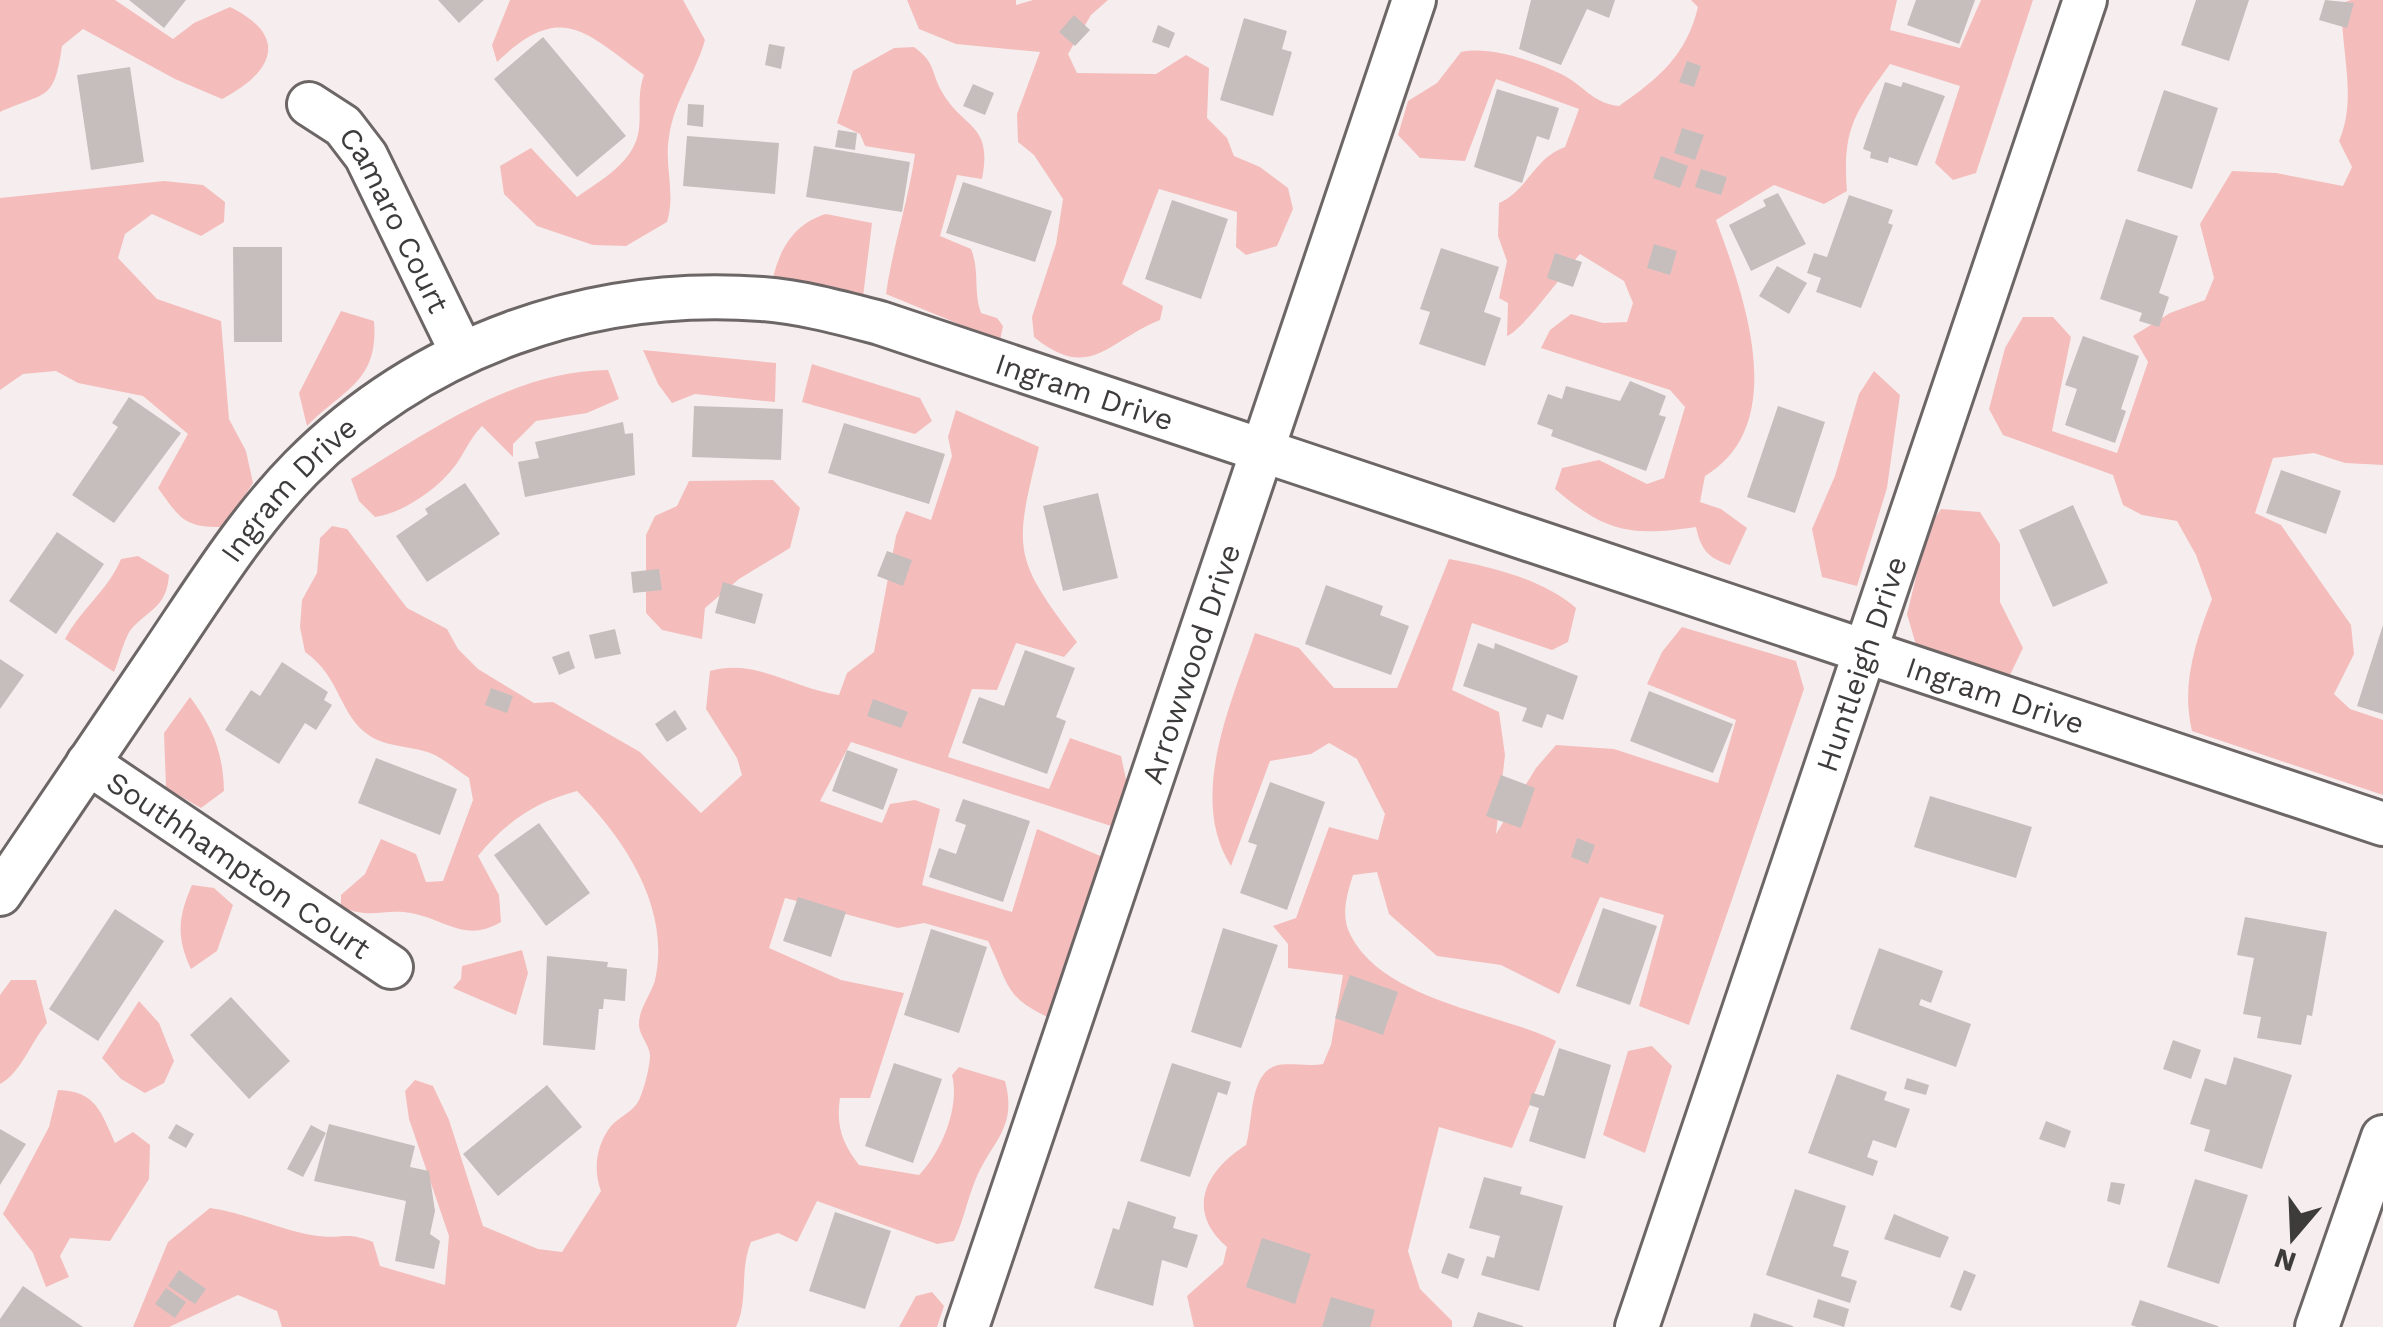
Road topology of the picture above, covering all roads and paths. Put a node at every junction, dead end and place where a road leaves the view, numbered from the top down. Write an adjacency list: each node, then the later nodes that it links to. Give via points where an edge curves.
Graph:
1 (1414, 0): 5 (street, Arrowwood Drive)
2 (2086, 0): 6 (street, Huntleigh Drive)
3 (308, 104): 4 (street, Camaro Court, via 343,126 366,156)
4 (462, 353): 5 (street, Ingram Drive, via 518,328 596,306 763,299 880,324); 7 (street, Ingram Drive, via 370,409 301,468 244,532)
5 (1264, 450): 6 (street, Ingram Drive); 12 (street, Arrowwood Drive)
6 (1865, 653): 8 (street, Ingram Drive); 13 (street, Huntleigh Drive)
7 (88, 764): 9 (street, Ingram Drive); 10 (street, Southhampton Court)
8 (2383, 824)
9 (0, 894)
10 (391, 968)
11 (2383, 1137): 14 (street)
12 (967, 1327)
13 (1637, 1327)
14 (2317, 1327)

